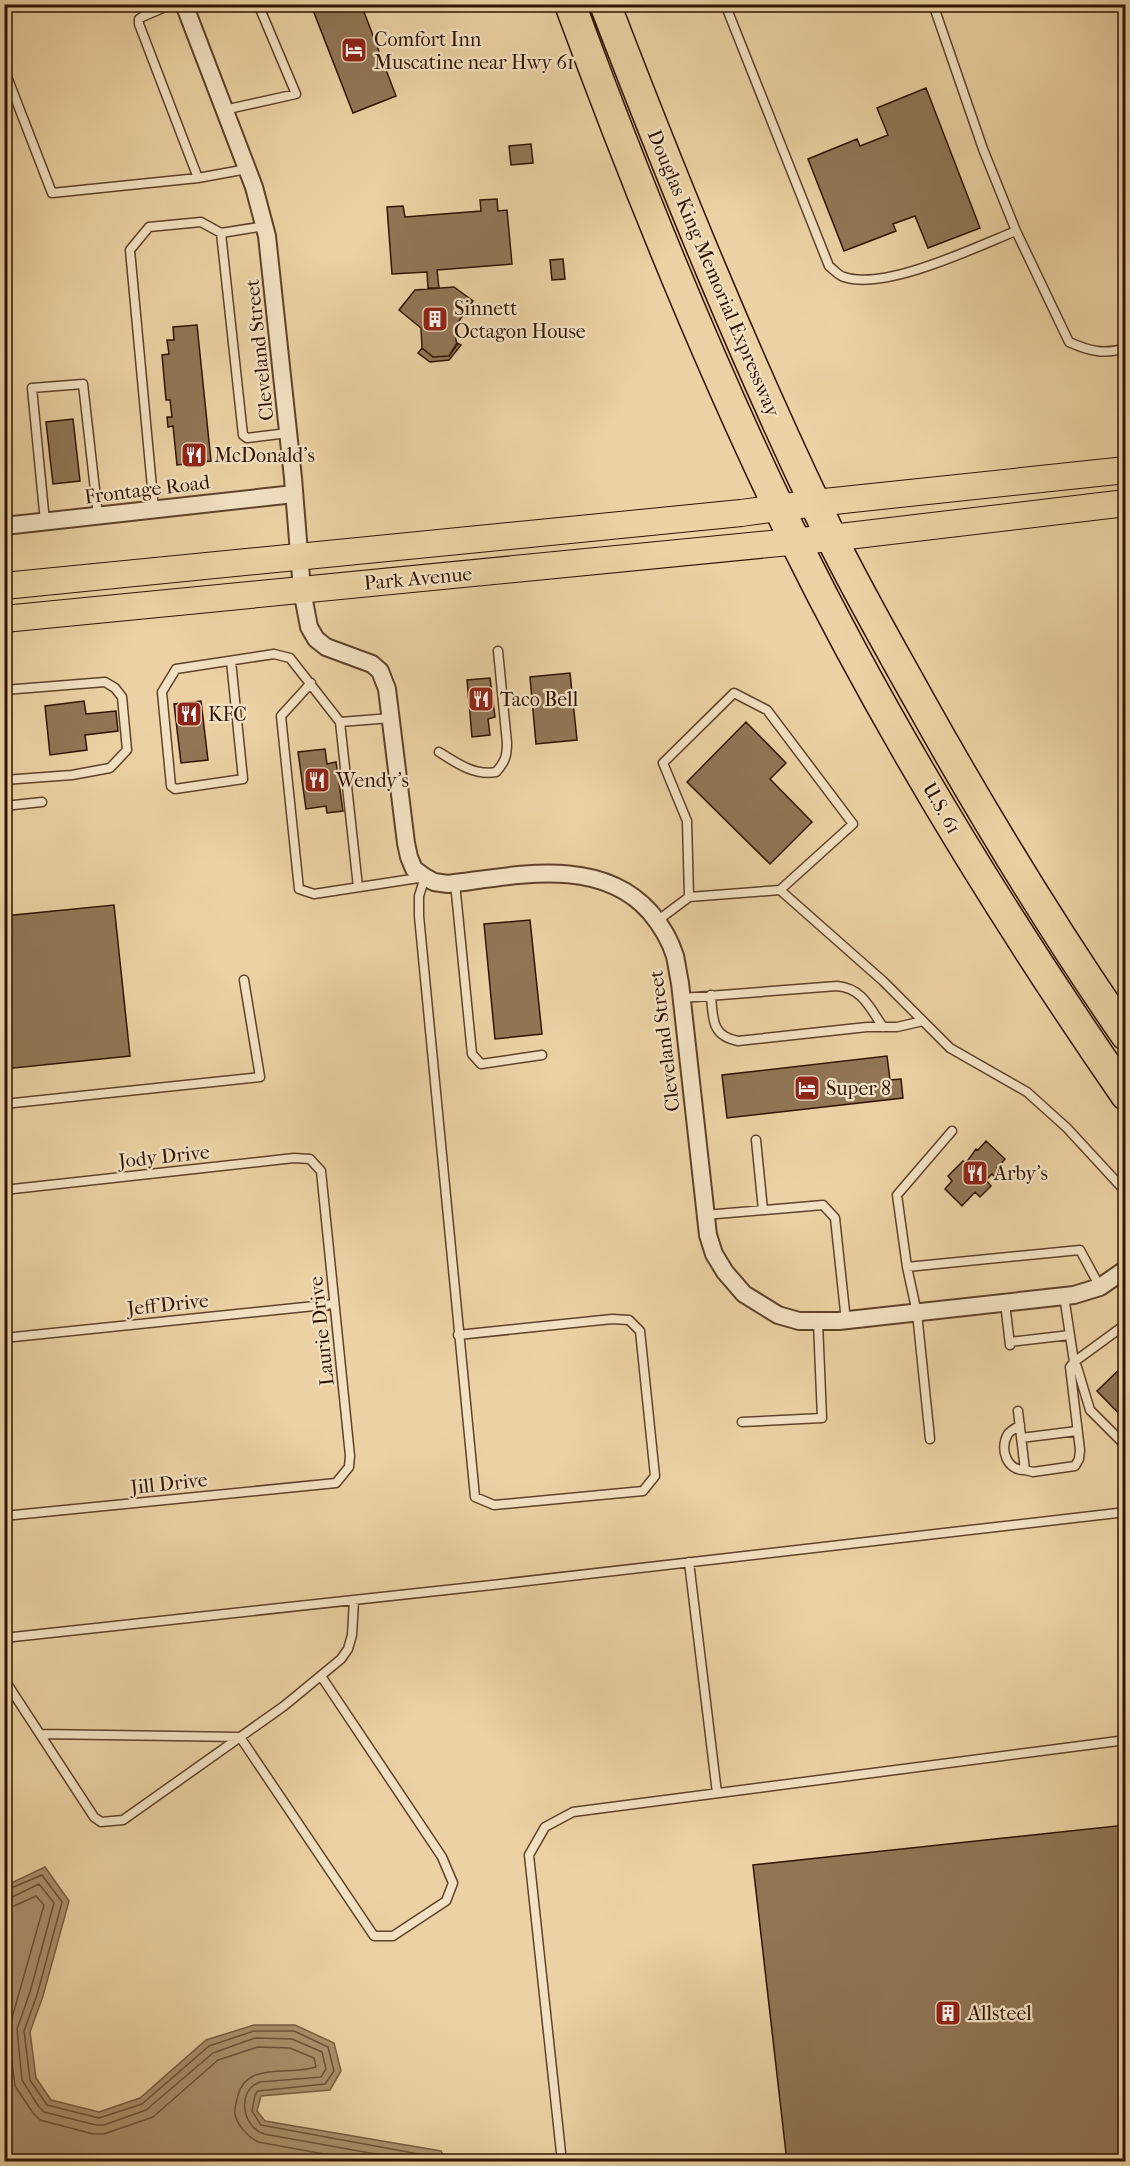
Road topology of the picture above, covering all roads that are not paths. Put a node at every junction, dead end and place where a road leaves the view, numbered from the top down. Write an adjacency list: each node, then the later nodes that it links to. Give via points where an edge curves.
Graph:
1 (172, 4): 11 (lane, via 142,17 139,24)
2 (184, 4): 9 (street, Cleveland Street)
3 (258, 4): 9 (lane, via 296,94)
4 (570, 4): 22 (highway, Douglas King Memorial Expressway, via 670,264)
5 (605, 4): 19 (highway, Douglas King Memorial Expressway, via 708,265)
6 (725, 4): 13 (lane, via 829,266 843,277 876,280 915,271)
7 (933, 4): 13 (lane)
8 (4, 69): 11 (lane, via 51,193)
9 (224, 110): 10 (street, Cleveland Street)
10 (247, 169): 11 (lane); 12 (street, Cleveland Street)
11 (198, 178)
12 (265, 226): 14 (lane); 16 (street, Cleveland Street)
13 (1016, 231): 15 (lane, via 1069,342 1090,352)
14 (221, 233): 16 (lane, via 243,435 247,438); 21 (lane, via 201,222 149,227 130,250)
15 (1125, 348)
16 (288, 433): 18 (street, Cleveland Street)
17 (1125, 470): 19 (main road, Park Avenue)
18 (294, 494): 21 (street, Frontage Road); 28 (street, Cleveland Street)
19 (815, 503): 22 (main road, Park Avenue); 26 (highway, Douglas King Memorial Expressway)
20 (1125, 503): 26 (main road, Park Avenue)
21 (154, 509): 23 (street, Frontage Road)
22 (780, 509): 27 (highway, U.S. 61); 28 (main road, Park Avenue)
23 (98, 516): 24 (street, Frontage Road); 24 (lane, via 83,384 32,388)
24 (45, 522): 25 (street, Frontage Road)
25 (4, 526)
26 (831, 538): 27 (main road, Park Avenue); 53 (highway, U.S. 61, via 984,814)
27 (795, 541): 30 (main road, Park Avenue); 55 (highway, U.S. 61, via 852,651 969,855)
28 (299, 556): 29 (main road, Park Avenue); 30 (street, Cleveland Street)
29 (4, 586)
30 (302, 590): 31 (main road, Park Avenue); 36 (street, Cleveland Street, via 309,627 316,639 380,671)
31 (4, 619)
32 (498, 651): 38 (lane, via 507,743 503,764 496,772 482,772 459,765)
33 (231, 661): 33 (lane, via 176,669 162,692 171,786 175,789 243,779); 34 (lane, via 274,654 290,658)
34 (311, 683): 37 (lane); 44 (lane, via 281,716 299,889 314,894)
35 (4, 690): 39 (lane, via 105,682 122,697 127,750 110,768)
36 (392, 718): 37 (lane); 42 (street, Cleveland Street, via 406,843 414,868)
37 (340, 722): 44 (lane)
38 (439, 752)
39 (4, 780)
40 (42, 802): 41 (lane)
41 (4, 806)
42 (425, 877): 43 (street, Cleveland Street, via 434,882); 44 (lane); 74 (lane, via 419,896 419,916)
43 (455, 883): 47 (street, Cleveland Street, via 558,873 589,876 635,898); 54 (lane, via 472,1054 481,1064)
44 (358, 887)
45 (780, 890): 46 (lane); 46 (lane, via 853,824 767,710 734,693 663,763 687,822); 51 (lane)
46 (688, 897): 47 (lane)
47 (657, 921): 50 (street, Cleveland Street, via 675,955)
48 (244, 981): 56 (lane, via 260,1077)
49 (711, 995): 50 (lane); 52 (lane, via 850,987 862,997); 52 (lane, via 713,1023 718,1032 738,1041)
50 (682, 998): 63 (street, Cleveland Street)
51 (923, 1021): 52 (lane); 61 (lane, via 950,1047 1027,1092 1067,1128)
52 (883, 1028)
53 (1125, 1035)
54 (542, 1055)
55 (1125, 1095)
56 (4, 1104)
57 (952, 1131): 64 (lane, via 897,1195)
58 (756, 1140): 62 (lane)
59 (321, 1171): 60 (lane, Jody Drive, via 310,1159 294,1158); 69 (lane, Laurie Drive)
60 (4, 1190)
61 (1125, 1192)
62 (763, 1210): 63 (lane); 71 (lane, via 824,1205 835,1218)
63 (705, 1215): 72 (street, Cleveland Street, via 714,1254 744,1294 778,1315)
64 (907, 1267): 66 (lane, via 1080,1250); 70 (lane)
65 (1123, 1276): 66 (street, Cleveland Street)
66 (1100, 1287): 67 (street, Cleveland Street)
67 (1064, 1296): 68 (street, Cleveland Street); 75 (lane)
68 (1005, 1303): 70 (street, Cleveland Street); 75 (lane, via 1010,1343)
69 (334, 1304): 76 (lane, Jeff Drive); 86 (lane, Laurie Drive, via 350,1456 349,1467)
70 (916, 1314): 71 (street, Cleveland Street); 82 (lane)
71 (846, 1321): 72 (street, Cleveland Street)
72 (818, 1322): 79 (lane, via 822,1418)
73 (1125, 1324): 77 (lane)
74 (458, 1335): 74 (lane, via 629,1320 640,1331 655,1476 643,1491 494,1505 475,1497)
75 (1070, 1335): 77 (lane)
76 (4, 1338)
77 (1074, 1362): 81 (lane, via 1070,1367); 84 (lane, via 1090,1410)
78 (1018, 1411): 80 (lane)
79 (742, 1422)
80 (1020, 1425): 83 (lane); 85 (lane, via 1008,1434 1006,1456 1010,1466 1017,1471)
81 (1077, 1431): 83 (lane); 85 (lane, via 1080,1450 1075,1466)
82 (930, 1438)
83 (1021, 1438): 85 (lane)
84 (1125, 1446)
85 (1025, 1470)
86 (336, 1483): 88 (lane, Jill Drive)
87 (1125, 1512): 89 (lane)
88 (4, 1516)
89 (689, 1562): 90 (lane); 97 (lane)
90 (354, 1600): 91 (lane); 92 (lane, via 348,1649)
91 (4, 1638)
92 (321, 1676): 95 (lane); 95 (lane, via 442,1857 453,1883 446,1901 393,1936 374,1936)
93 (4, 1679): 94 (lane)
94 (40, 1734): 95 (lane); 95 (lane, via 94,1817 110,1823 123,1820)
95 (240, 1737)
96 (1125, 1740): 97 (lane)
97 (717, 1793): 98 (lane, via 573,1812 545,1827 529,1855)
98 (562, 2162)

